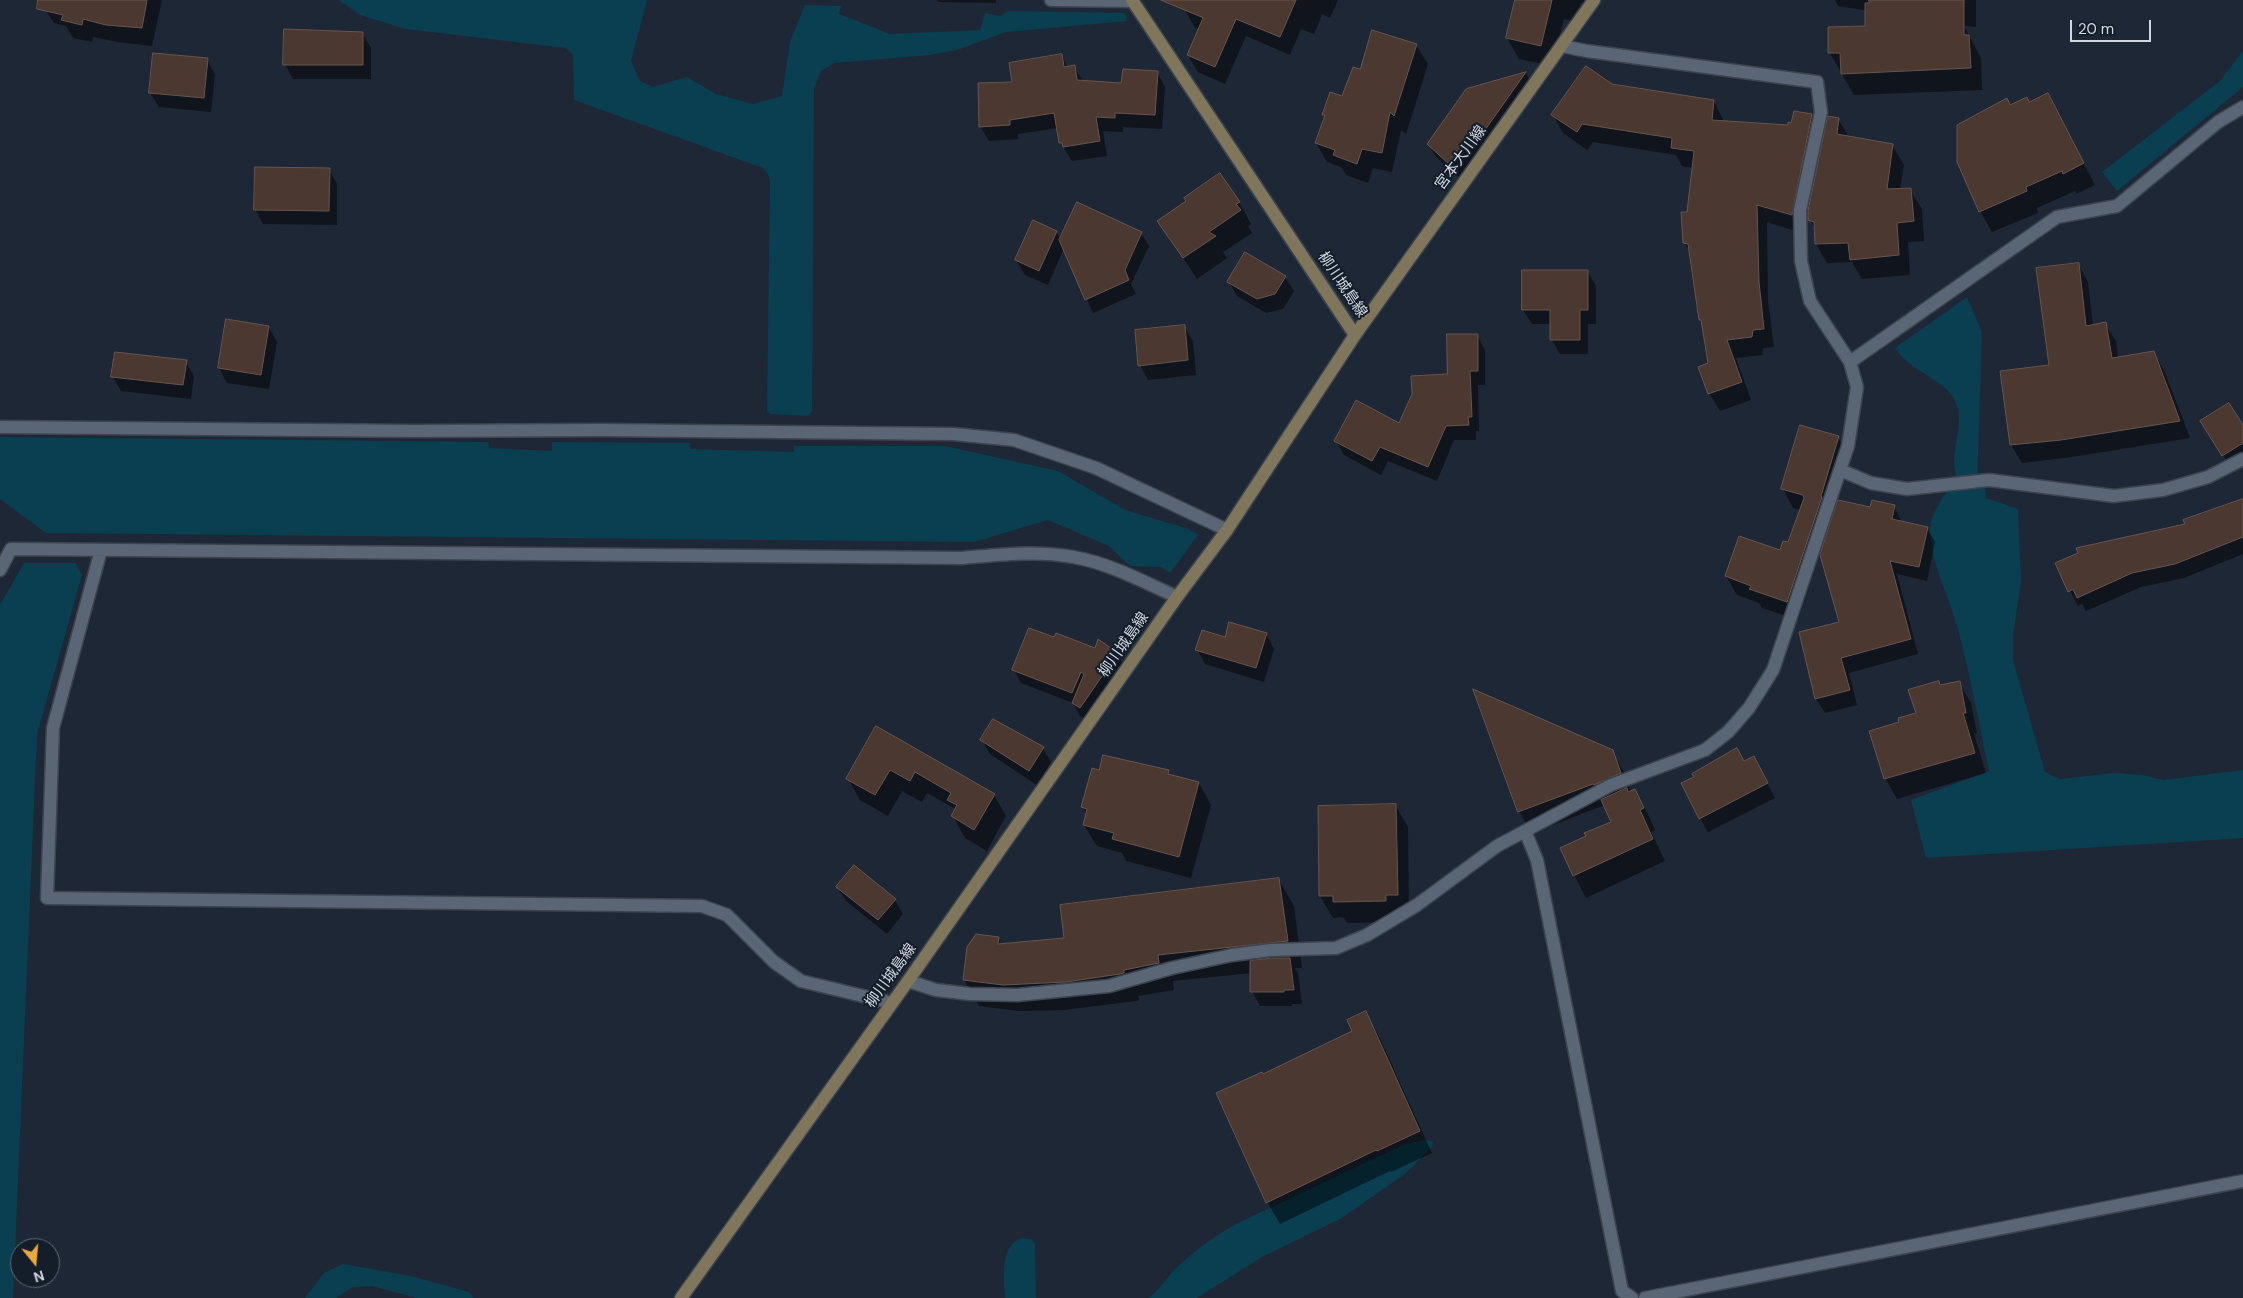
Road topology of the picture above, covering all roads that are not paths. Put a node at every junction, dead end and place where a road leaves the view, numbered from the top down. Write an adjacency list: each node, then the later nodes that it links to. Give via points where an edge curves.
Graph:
1 (1051, 0): 2 (street)
2 (1132, 0): 6 (main road, 柳川城島線)
3 (1594, 0): 4 (main road, 宮本大川線)
4 (1562, 46): 6 (main road, 宮本大川線); 7 (street, via 1817,82 1820,112 1800,210 1802,261 1810,301)
5 (2243, 107): 7 (street, via 2218,122 2117,206 2058,217)
6 (1355, 335): 11 (main road, 柳川城島線)
7 (1850, 362): 10 (street, via 1857,387 1848,446)
8 (0, 427): 11 (street, via 953,434 1014,440 1096,468)
9 (2243, 459): 10 (street, via 2199,480 2163,490 2114,496 1989,480 1907,489 1871,483)
10 (1840, 470): 15 (street, via 1773,670 1728,732 1705,750 1611,785)
11 (1224, 534): 14 (main road, 柳川城島線)
12 (101, 550): 13 (street, via 11,549); 14 (street, via 961,558 1035,553 1074,557 1097,564); 17 (street, via 53,728 47,898 702,906 727,915 774,962 801,981)
13 (0, 570)
14 (1178, 597): 16 (main road, 柳川城島線)
15 (1525, 831): 16 (street, via 1497,846 1417,905 1367,935 1336,948 1232,955 1109,986 1025,994 970,994 936,990); 20 (street, via 1537,860 1622,1291)
16 (908, 981): 17 (main road, 柳川城島線)
17 (892, 1003): 19 (main road, 柳川城島線)
18 (2243, 1181): 21 (street)
19 (682, 1298)
20 (1632, 1298)
21 (1645, 1298)

